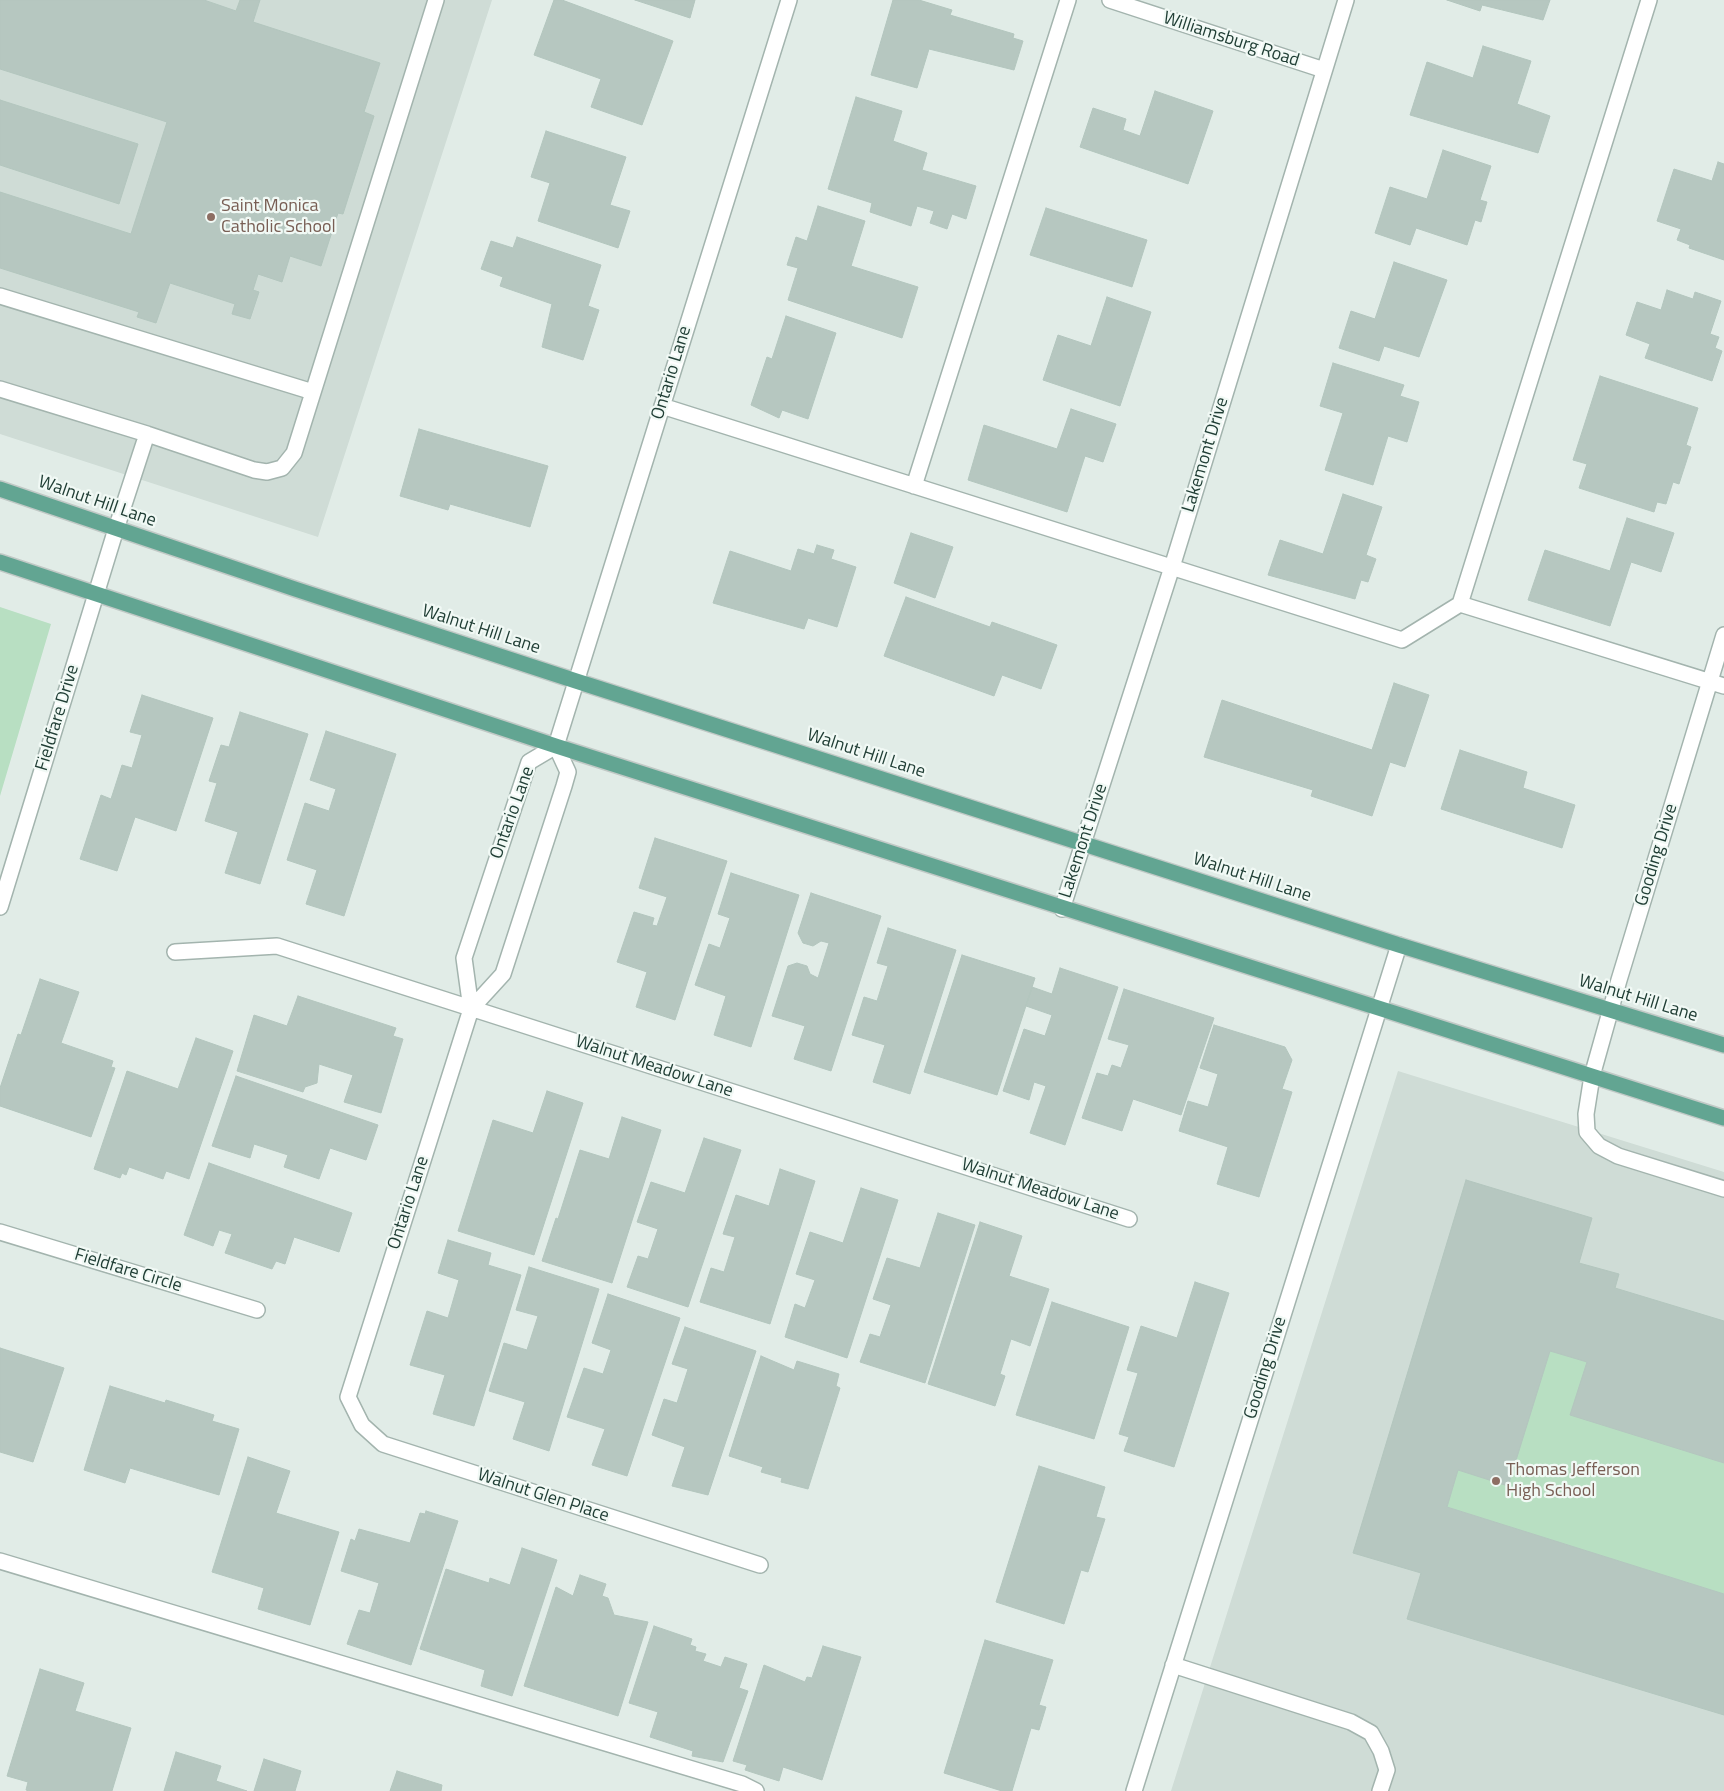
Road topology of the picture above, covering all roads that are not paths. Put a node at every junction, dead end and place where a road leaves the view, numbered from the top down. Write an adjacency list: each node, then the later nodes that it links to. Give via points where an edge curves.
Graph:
1 (436, 0): 10 (street)
2 (788, 0): 11 (street, Ontario Lane)
3 (1068, 0): 13 (street)
4 (1110, 0): 7 (street, Williamsburg Road)
5 (1346, 0): 7 (street, Lakemont Drive)
6 (1649, 0): 19 (street)
7 (1324, 70): 17 (street, Lakemont Drive)
8 (0, 296): 10 (street)
9 (0, 389): 12 (street)
10 (313, 392): 12 (street, via 294,453 282,468 266,472 254,470)
11 (662, 406): 13 (street); 21 (street, Ontario Lane)
12 (147, 434): 15 (street, Fieldfare Drive)
13 (914, 486): 17 (street)
14 (0, 489): 15 (main road, Walnut Hill Lane)
15 (116, 529): 18 (street, Fieldfare Drive); 21 (main road, Walnut Hill Lane)
16 (0, 562): 18 (main road)
17 (1172, 567): 19 (street, via 1402,640); 25 (street, Lakemont Drive)
18 (96, 595): 24 (main road); 26 (street, Fieldfare Drive)
19 (1460, 604): 22 (street)
20 (1724, 635): 22 (street, Gooding Drive)
21 (576, 681): 24 (street, Ontario Lane); 25 (main road, Walnut Hill Lane)
22 (1709, 681): 23 (street); 32 (street, Gooding Drive)
23 (1724, 686)
24 (556, 746): 27 (main road); 31 (street, Ontario Lane, via 568,772 503,974); 31 (street, Ontario Lane, via 529,762 464,958)
25 (1084, 844): 27 (street, Lakemont Drive); 28 (main road, Walnut Hill Lane)
26 (0, 908)
27 (1062, 908): 30 (main road)
28 (1399, 945): 30 (street, Gooding Drive); 32 (main road, Walnut Hill Lane)
29 (175, 952): 31 (street, Walnut Meadow Lane, via 276,946)
30 (1379, 1008): 34 (main road); 43 (street, Gooding Drive)
31 (471, 1009): 37 (street, Walnut Meadow Lane); 40 (street, Ontario Lane)
32 (1611, 1010): 33 (main road, Walnut Hill Lane); 34 (street, Gooding Drive)
33 (1724, 1045)
34 (1592, 1076): 35 (main road); 36 (street, Gooding Drive, via 1586,1114 1587,1132 1599,1146 1618,1156)
35 (1724, 1118)
36 (1724, 1189)
37 (1129, 1219)
38 (0, 1232): 39 (street, Fieldfare Circle)
39 (256, 1310)
40 (348, 1397): 42 (street, Walnut Glen Place, via 362,1426 383,1444)
41 (0, 1561): 44 (street, via 742,1784)
42 (760, 1565)
43 (1173, 1665): 45 (street, Gooding Drive); 46 (street, via 1352,1722 1371,1732 1387,1770)
44 (756, 1791)
45 (1134, 1791)
46 (1380, 1791)

